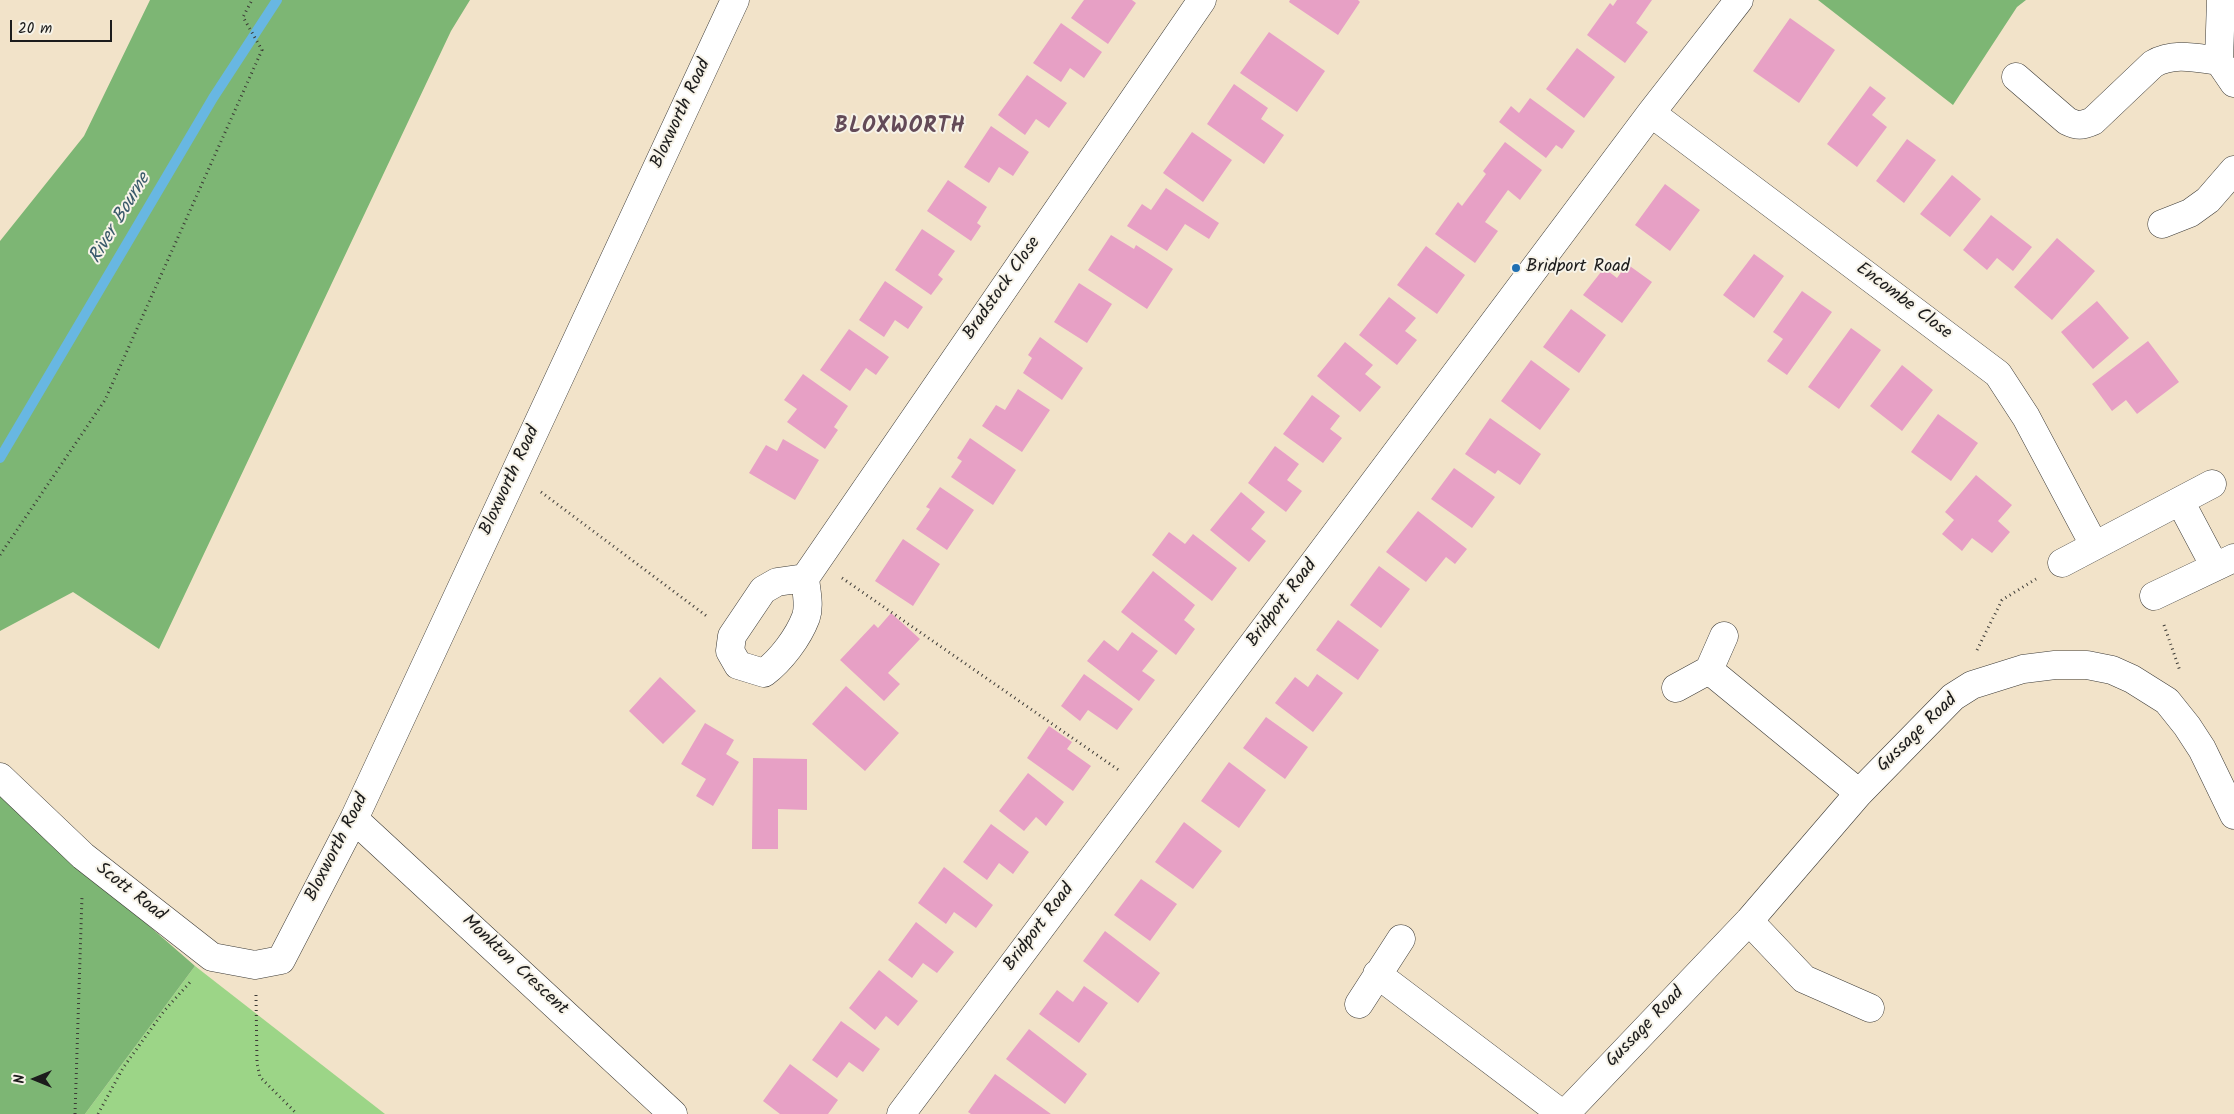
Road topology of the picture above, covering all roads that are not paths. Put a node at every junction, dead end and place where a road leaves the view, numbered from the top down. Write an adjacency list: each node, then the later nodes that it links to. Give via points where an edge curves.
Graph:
1 (735, 0): 23 (street, Bloxworth Road)
2 (1202, 0): 15 (street, Bradstock Close)
3 (1739, 0): 7 (street, Bridport Road)
4 (2221, 0): 5 (street)
5 (2226, 72): 6 (street, via 2175,56 2164,58 2153,64 2093,121 2084,125 2067,120)
6 (2016, 77)
7 (1651, 113): 12 (street, Encombe Close, via 1998,374 2026,417); 31 (street, Bridport Road)
8 (2234, 170): 9 (street, via 2208,200 2190,213)
9 (2162, 224)
10 (2212, 484): 11 (street)
11 (2180, 501): 12 (street); 14 (street)
12 (2094, 545): 13 (street)
13 (2062, 563)
14 (2224, 563): 16 (street)
15 (811, 569): 15 (street, via 806,616 777,664 764,673 738,665 730,651 732,636 763,590)
16 (2154, 596)
17 (1724, 636): 18 (street)
18 (1709, 670): 19 (street); 21 (street)
19 (1676, 688)
20 (0, 777): 26 (street, Scott Road, via 83,856 212,957)
21 (1859, 793): 22 (street, Gussage Road, via 1953,697 1972,685 2024,669 2087,665 2112,670 2132,679 2167,701 2202,749); 24 (street, Gussage Road)
22 (2234, 815)
23 (354, 818): 26 (street, Bloxworth Road); 30 (street, Monkton Crescent)
24 (1749, 921): 29 (street, via 1804,978); 32 (street, Gussage Road)
25 (1401, 939): 27 (street)
26 (268, 962)
27 (1377, 974): 28 (street); 32 (street, Gussage Road)
28 (1359, 1004)
29 (1870, 1008)
30 (673, 1114)
31 (901, 1114)
32 (1564, 1114)

